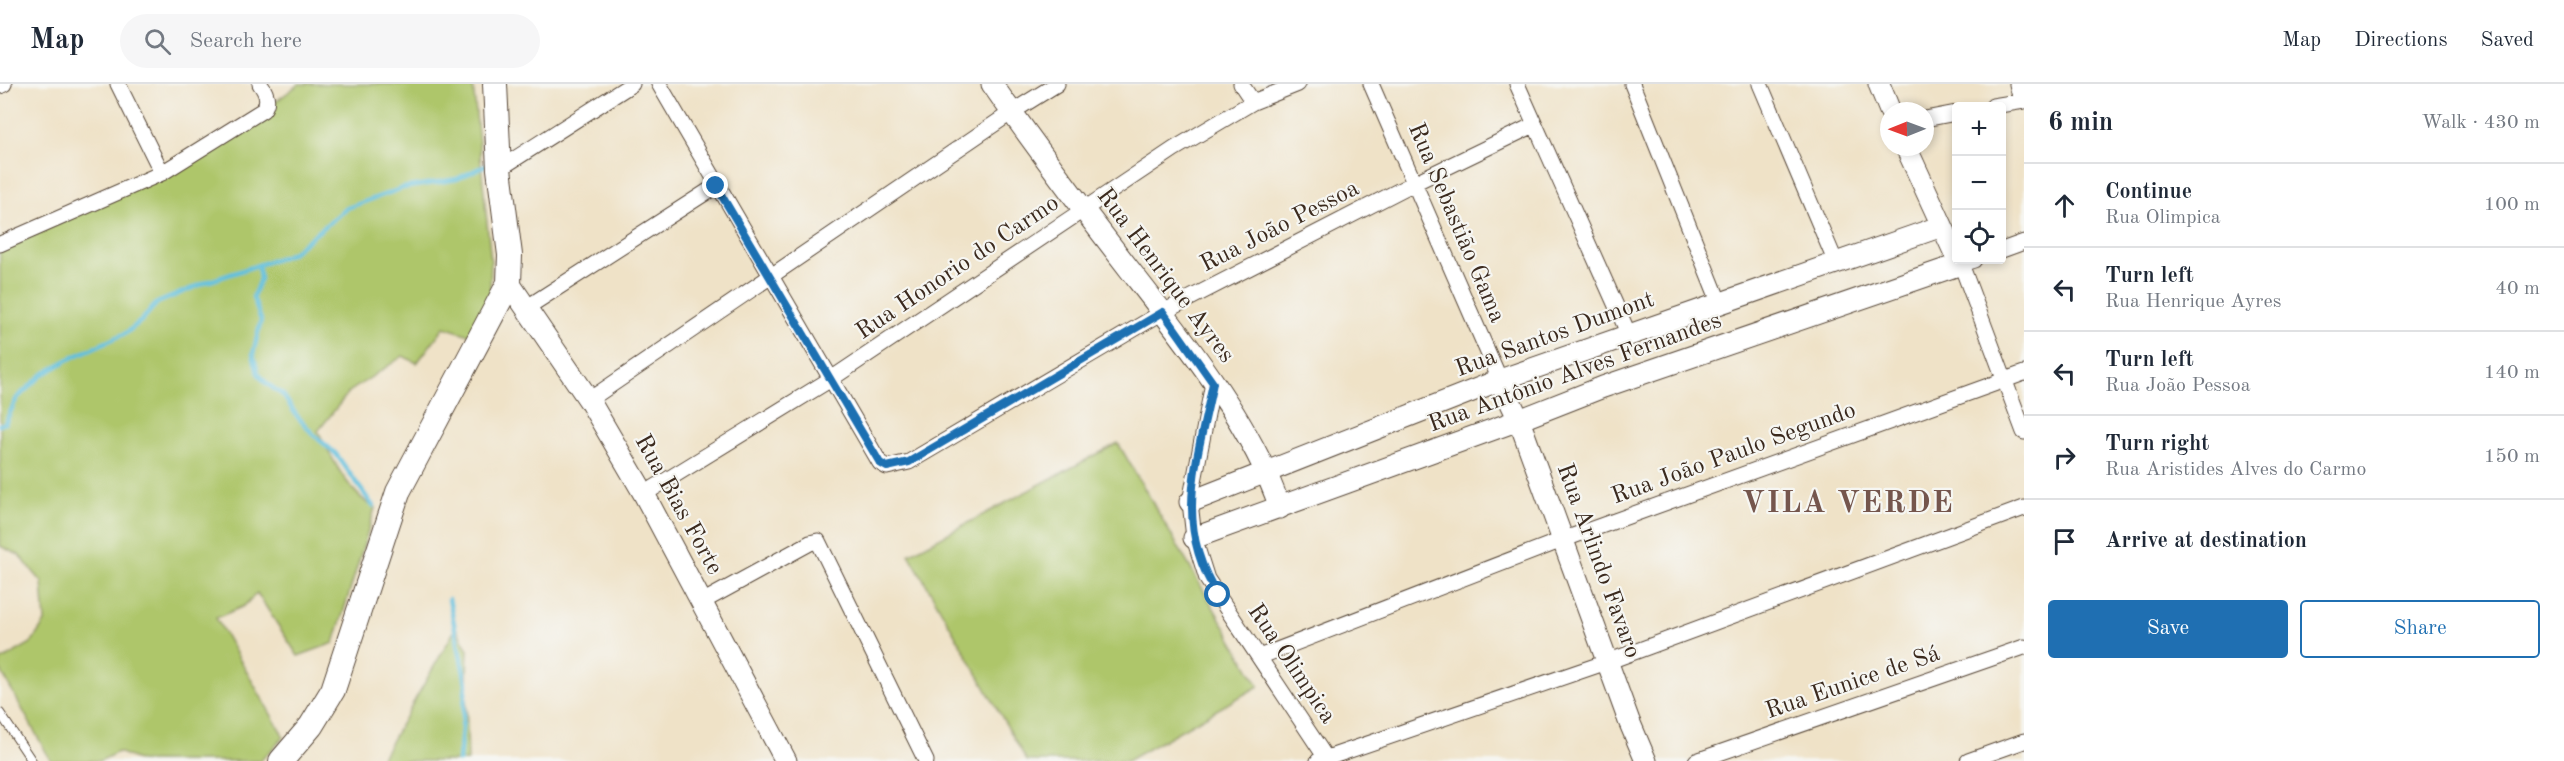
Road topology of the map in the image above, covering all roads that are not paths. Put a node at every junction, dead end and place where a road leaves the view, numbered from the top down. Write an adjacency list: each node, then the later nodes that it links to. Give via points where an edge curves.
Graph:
1 (118, 84): 26 (street)
2 (260, 84): 26 (street, via 267,95 263,110)
3 (495, 84): 25 (main road)
4 (632, 84): 25 (street)
5 (659, 84): 28 (street)
6 (992, 84): 20 (street, Rua Henrique Ayres)
7 (1057, 84): 20 (street)
8 (1241, 84): 17 (street)
9 (1298, 84): 17 (street, Rua Honorio do Carmo)
10 (1371, 84): 27 (street, Rua Sebastião Gama)
11 (1517, 84): 23 (street)
12 (1632, 84): 40 (street)
13 (1761, 84): 35 (street)
14 (1879, 84): 18 (street)
15 (2017, 84): 16 (street)
16 (2023, 101): 19 (street)
17 (1253, 102): 29 (street, Rua Honorio do Carmo, via 1173,149)
18 (1886, 102)
19 (2006, 104)
20 (1012, 112): 29 (street, Rua Henrique Ayres); 38 (street)
21 (1952, 114): 22 (street)
22 (1934, 117)
23 (1534, 125): 27 (street, Rua João Pessoa); 43 (street)
24 (1910, 156): 30 (street)
25 (499, 169): 39 (main road, via 510,255)
26 (162, 173): 33 (street)
27 (1414, 183): 42 (street, Rua João Pessoa); 46 (street, Rua Sebastião Gama)
28 (716, 186): 38 (street); 41 (street)
29 (1085, 211): 42 (street, Rua Henrique Ayres); 45 (street, Rua Honorio do Carmo)
30 (1942, 226): 32 (street); 35 (street, Rua Santos Dumont)
31 (2024, 242): 34 (street)
32 (1952, 243)
33 (0, 244)
34 (2006, 248)
35 (1836, 263): 40 (street, Rua Santos Dumont)
36 (1952, 264): 50 (street, Rua Antônio Alves Fernandes)
37 (1963, 264): 47 (street)
38 (771, 277): 45 (street); 49 (street)
39 (509, 283): 41 (street, Rua Bias Forte); 68 (main road, via 398,492 333,690 311,726)
40 (1720, 303): 43 (street, Rua Santos Dumont)
41 (526, 308): 49 (street, Rua Bias Forte)
42 (1163, 312): 45 (street, Rua João Pessoa, via 895,467 880,463); 48 (street, Rua Henrique Ayres)
43 (1629, 335): 46 (street, Rua Santos Dumont)
44 (2024, 373): 47 (street, Rua João Paulo Segundo)
45 (831, 379): 53 (street, Rua Honorio do Carmo)
46 (1500, 380): 50 (street, Rua Arlindo Favaro); 52 (street, Rua Santos Dumont)
47 (2004, 380): 51 (street); 58 (street, Rua João Paulo Segundo)
48 (1213, 383): 52 (street, Rua Henrique Ayres); 54 (street, Rua Olimpica)
49 (589, 400): 53 (street, Rua Bias Forte)
50 (1519, 420): 55 (street, Rua Antônio Alves Fernandes); 58 (street, Rua Arlindo Favaro)
51 (2024, 432)
52 (1268, 473): 54 (street, Rua Santos Dumont); 55 (street, Rua Henrique Ayres)
53 (644, 494): 59 (street, Rua Bias Forte)
54 (1190, 502): 57 (street, Rua Olimpica)
55 (1280, 508): 57 (street, Rua Antônio Alves Fernandes)
56 (2024, 508): 62 (street)
57 (1194, 538): 61 (street, Rua Olimpica, via 1208,579)
58 (1562, 540): 61 (street, Rua João Paulo Segundo); 62 (street, Rua Arlindo Favaro)
59 (702, 602): 69 (street, Rua Bias Forte); 70 (street, via 818,541)
60 (2024, 647): 72 (street, Rua Eunice de Sá)
61 (1259, 657): 66 (street, Rua Olimpica)
62 (1607, 662): 66 (street); 71 (street, Rua Arlindo Favaro)
63 (0, 713): 67 (lane)
64 (2024, 741): 65 (street)
65 (1985, 758): 73 (street)
66 (1324, 760)
67 (32, 761)
68 (281, 761)
69 (786, 761)
70 (926, 761)
71 (1646, 761)
72 (1696, 761)
73 (1968, 761)

